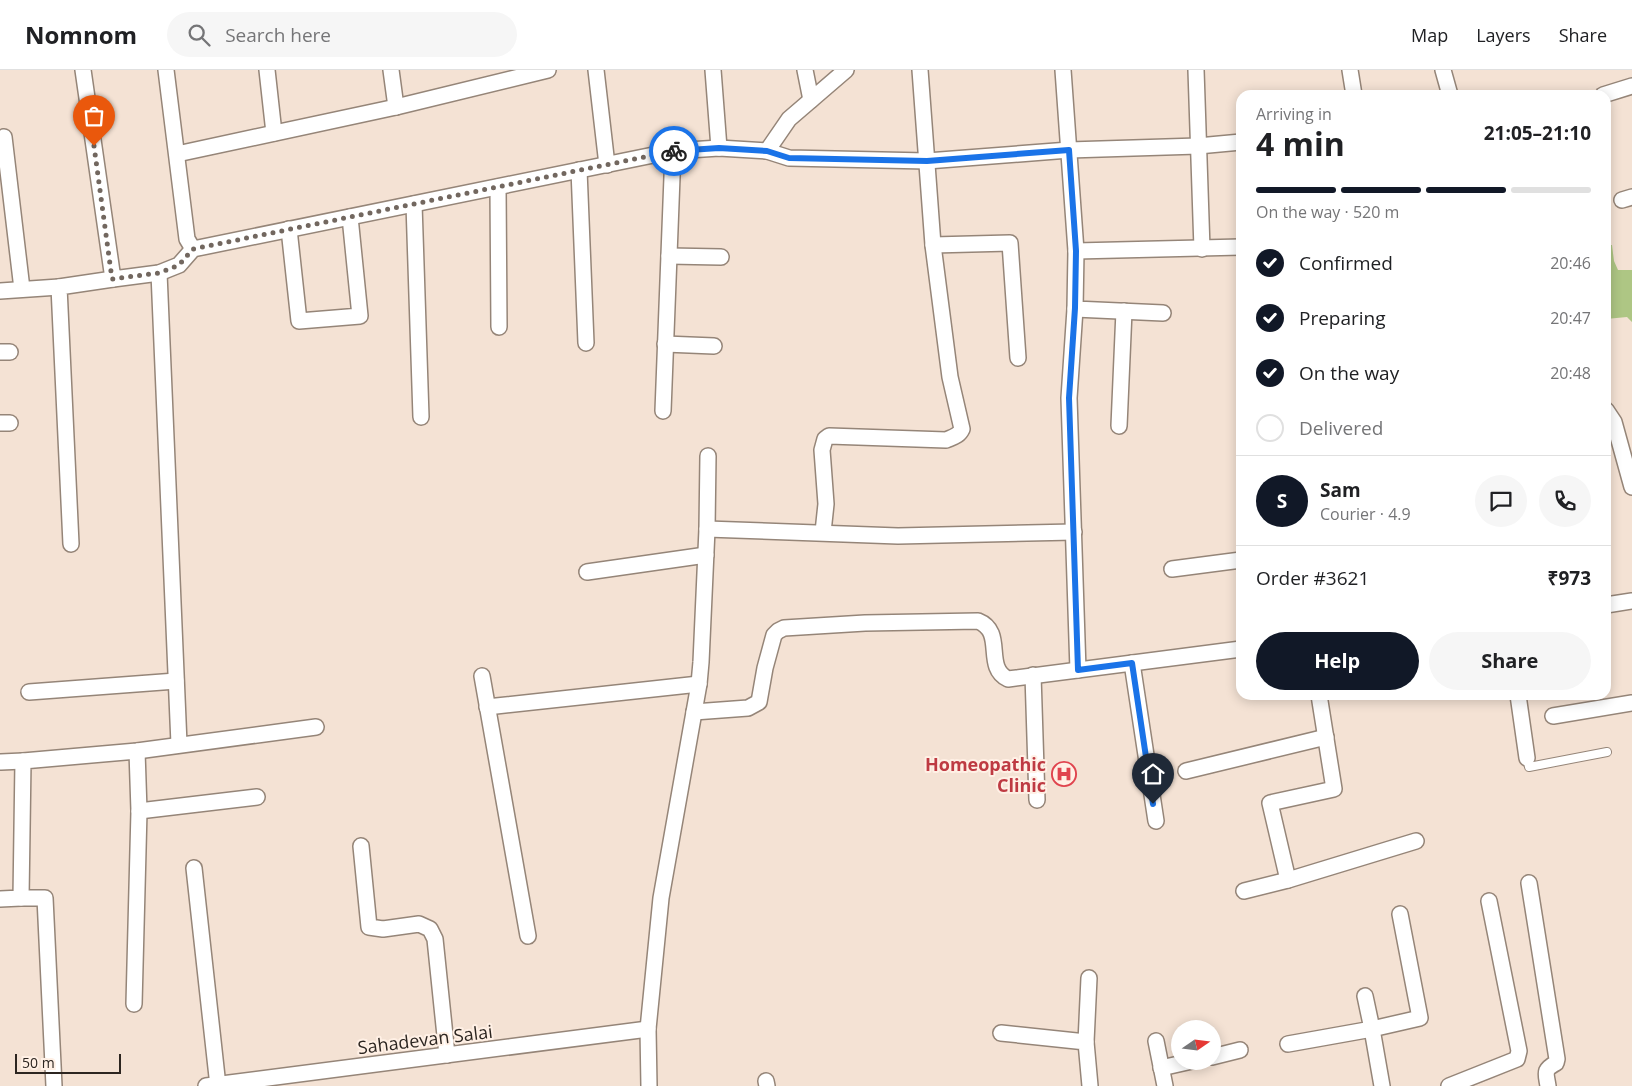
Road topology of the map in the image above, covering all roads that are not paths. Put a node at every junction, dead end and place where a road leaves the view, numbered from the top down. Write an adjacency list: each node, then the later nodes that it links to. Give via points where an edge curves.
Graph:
1 (83, 70): 46 (street)
2 (166, 70): 30 (street)
3 (267, 70): 22 (street)
4 (392, 70): 21 (street)
5 (548, 70): 15 (street)
6 (596, 70): 32 (street)
7 (713, 70): 26 (street)
8 (805, 70): 20 (street)
9 (846, 70): 20 (street)
10 (920, 70): 31 (street)
11 (1063, 70): 27 (street)
12 (1196, 70): 25 (street)
13 (1350, 70): 17 (street)
14 (1443, 70): 18 (street)
15 (495, 76): 21 (street)
16 (1632, 86): 19 (street)
17 (1353, 90)
18 (1449, 90)
19 (1611, 93)
20 (811, 100): 29 (street, via 789,119)
21 (396, 107): 22 (street)
22 (274, 133): 30 (street)
23 (4, 137): 48 (street)
24 (1236, 142): 25 (street)
25 (1198, 146): 27 (street); 41 (street)
26 (719, 148): 28 (street); 29 (street)
27 (1069, 150): 31 (street); 42 (street)
28 (673, 151): 32 (street); 43 (street)
29 (767, 151): 31 (street, via 789,158)
30 (177, 154): 40 (street, via 187,239)
31 (927, 161): 38 (street)
32 (606, 165): 33 (street)
33 (579, 170): 34 (street); 54 (street)
34 (498, 187): 35 (street); 53 (street)
35 (414, 204): 36 (street); 59 (street)
36 (350, 217): 37 (street); 37 (street, via 360,316 299,321)
37 (288, 229): 40 (street)
38 (933, 245): 57 (street, via 1010,243); 65 (street, via 950,378 962,429 956,437 946,440 829,436 822,450 826,504)
39 (1236, 247): 41 (street)
40 (193, 249): 45 (street, via 179,265)
41 (1202, 249): 42 (street)
42 (1076, 251): 50 (street)
43 (669, 256): 44 (street); 55 (street)
44 (721, 257)
45 (159, 273): 46 (street); 79 (street)
46 (112, 279): 47 (street)
47 (59, 286): 48 (street); 67 (street)
48 (22, 289): 49 (street)
49 (0, 290)
50 (1075, 308): 51 (street); 66 (street, via 1069,398)
51 (1124, 311): 52 (street); 61 (street)
52 (1163, 313)
53 (499, 327)
54 (586, 343)
55 (665, 344): 56 (street); 58 (street)
56 (714, 346)
57 (1018, 358)
58 (663, 411)
59 (421, 417)
60 (1611, 418): 63 (street)
61 (1119, 426)
62 (708, 456): 64 (street)
63 (1632, 487)
64 (707, 529): 65 (street); 68 (street)
65 (823, 532): 66 (street, via 898,536)
66 (1074, 532): 76 (street)
67 (70, 544)
68 (706, 555): 71 (street); 80 (street)
69 (1236, 561): 70 (street)
70 (1172, 569)
71 (587, 572)
72 (1632, 601): 73 (street)
73 (1611, 605)
74 (1236, 650): 75 (street)
75 (1132, 663): 76 (street); 100 (street)
76 (1078, 670): 77 (street)
77 (1034, 675): 86 (street, via 1008,679 1001,675 997,670 991,632 986,624 978,621 784,628 774,635 764,668 759,702 748,708); 98 (street)
78 (482, 676): 85 (street)
79 (176, 681): 81 (street); 90 (street)
80 (699, 684): 85 (street); 86 (street)
81 (29, 692)
82 (1320, 700): 89 (street)
83 (1519, 700): 93 (street)
84 (1632, 703): 87 (street)
85 (487, 707): 111 (street)
86 (694, 712): 115 (street, via 661,898)
87 (1553, 716)
88 (316, 727): 90 (street)
89 (1326, 737): 96 (street); 104 (street, via 1334,789 1270,803)
90 (179, 744): 91 (street)
91 (137, 751): 94 (street); 99 (street)
92 (1607, 752): 93 (lane, via 1529,767)
93 (1527, 758)
94 (23, 761): 95 (street); 107 (street)
95 (1, 762)
96 (1186, 772)
97 (258, 797): 99 (street)
98 (1037, 800)
99 (139, 811): 114 (street)
100 (1156, 821)
101 (1416, 841): 104 (street)
102 (361, 846): 122 (street, via 370,927 383,929 419,924 430,929 435,939)
103 (194, 868): 127 (street)
104 (1288, 880): 106 (street)
105 (1529, 883): 133 (street, via 1557,1058 1556,1064 1547,1070)
106 (1244, 891)
107 (21, 898): 108 (street); 126 (street, via 45,898)
108 (0, 899)
109 (1489, 901): 132 (street, via 1519,1051 1517,1059)
110 (1400, 914): 116 (street, via 1420,1018)
111 (528, 936)
112 (1089, 978): 119 (street)
113 (1365, 996): 116 (street)
114 (134, 1004)
115 (648, 1029): 122 (street, Sahadevan Salai); 128 (street)
116 (1372, 1029): 120 (street); 131 (street)
117 (1001, 1033): 119 (street)
118 (1156, 1041): 125 (street)
119 (1086, 1042): 129 (street)
120 (1288, 1044)
121 (1240, 1050): 123 (street)
122 (447, 1055): 127 (street, Sahadevan Salai)
123 (1221, 1055)
124 (1171, 1066): 125 (street)
125 (1161, 1068): 130 (street)
126 (54, 1086)
127 (214, 1086)
128 (649, 1086)
129 (1090, 1086)
130 (1165, 1086)
131 (1382, 1086)
132 (1449, 1086)
133 (1548, 1086)

